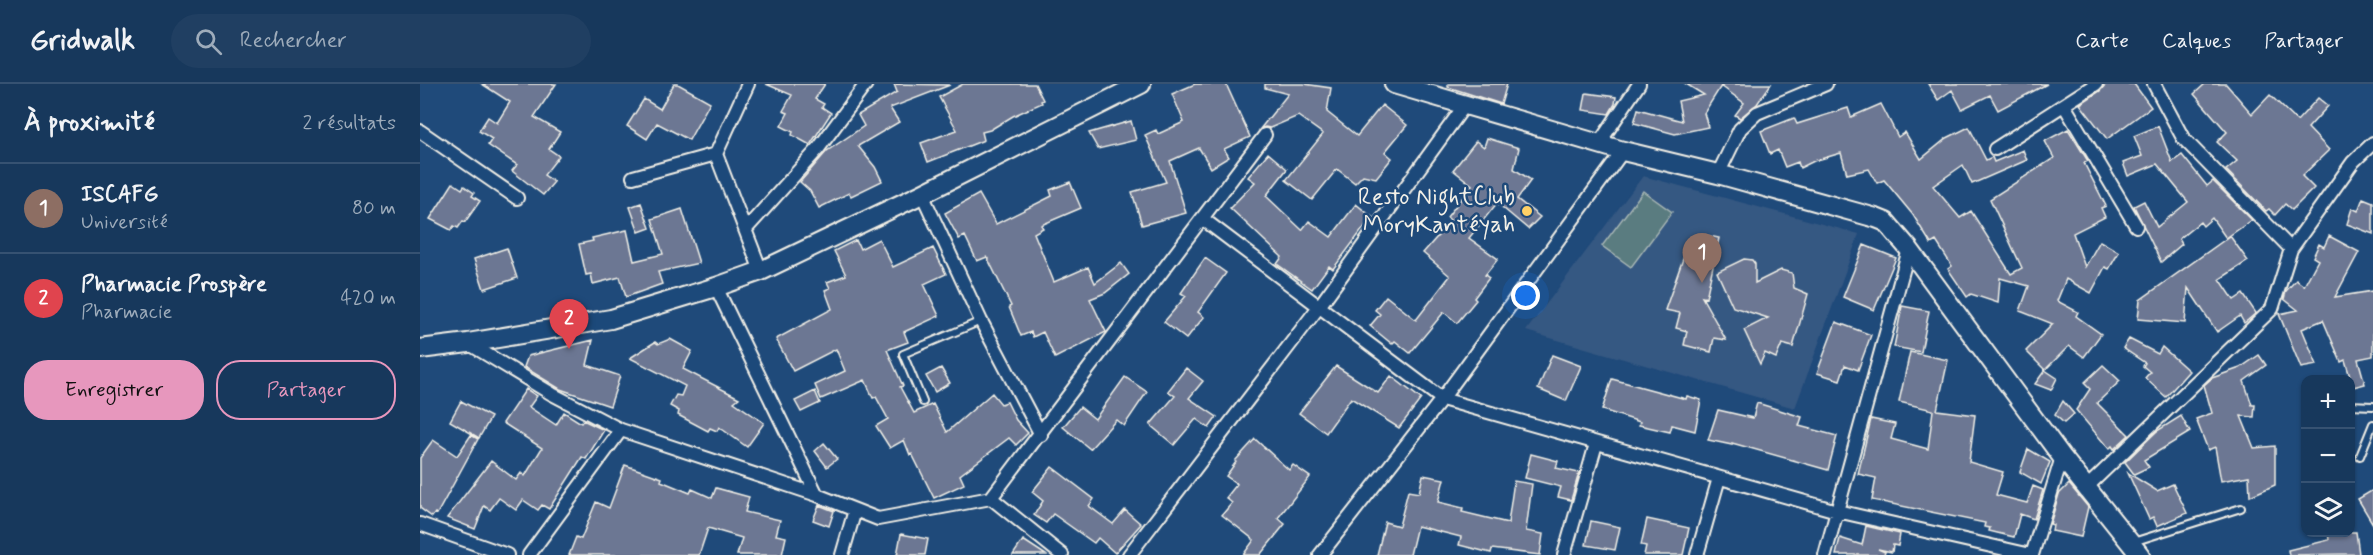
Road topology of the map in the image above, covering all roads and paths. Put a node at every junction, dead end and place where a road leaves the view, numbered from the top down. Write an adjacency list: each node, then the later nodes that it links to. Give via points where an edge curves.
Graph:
1 (748, 84): 18 (street)
2 (866, 84): 25 (street, via 818,149)
3 (1141, 84): 21 (street)
4 (1394, 84): 9 (street)
5 (1639, 84): 15 (street)
6 (1826, 84): 19 (street, via 1757,113 1740,129)
7 (2096, 84): 11 (street)
8 (2154, 84): 27 (street, via 2183,138)
9 (1416, 87): 10 (street)
10 (1465, 105): 15 (street); 30 (street)
11 (2064, 105): 16 (street); 24 (street)
12 (420, 130): 22 (street)
13 (1265, 135): 23 (street)
14 (2373, 143): 27 (street, via 2353,162)
15 (1598, 144): 17 (street)
16 (1995, 149)
17 (1623, 151): 19 (street); 34 (street)
18 (716, 154): 20 (street); 25 (street)
19 (1718, 174): 26 (street, via 1876,218 1886,222)
20 (633, 177)
21 (922, 194): 28 (street); 31 (street)
22 (517, 198)
23 (1203, 219): 30 (street); 40 (street)
24 (2136, 225)
25 (746, 229): 28 (street)
26 (1909, 249): 43 (street); 50 (street)
27 (2291, 249): 45 (street, via 2272,309)
28 (761, 271): 29 (street)
29 (716, 287): 32 (street, via 611,319); 46 (street)
30 (1318, 308): 34 (street); 57 (street)
31 (981, 321): 35 (lane, via 903,354); 40 (street)
32 (468, 343): 33 (street); 39 (street)
33 (420, 349)
34 (1442, 399): 41 (street); 58 (street)
35 (923, 402)
36 (2355, 405): 37 (lane)
37 (2373, 406)
38 (2373, 424): 42 (lane)
39 (621, 430): 46 (street); 54 (street)
40 (1041, 435): 47 (street)
41 (1596, 444): 44 (street); 59 (street)
42 (2360, 456)
43 (2062, 457): 45 (street); 62 (street)
44 (1719, 478): 50 (street); 60 (street)
45 (2088, 486): 52 (street)
46 (817, 495): 49 (street)
47 (991, 498): 49 (street, via 878,519); 56 (street)
48 (2241, 508): 52 (lane)
49 (855, 510): 55 (street)
50 (1837, 511): 61 (street); 62 (street)
51 (420, 524): 53 (street)
52 (2136, 549)
53 (507, 555)
54 (529, 555)
55 (842, 555)
56 (1062, 555)
57 (1129, 555)
58 (1320, 555)
59 (1564, 555)
60 (1697, 555)
61 (1825, 555)
62 (2032, 555)

